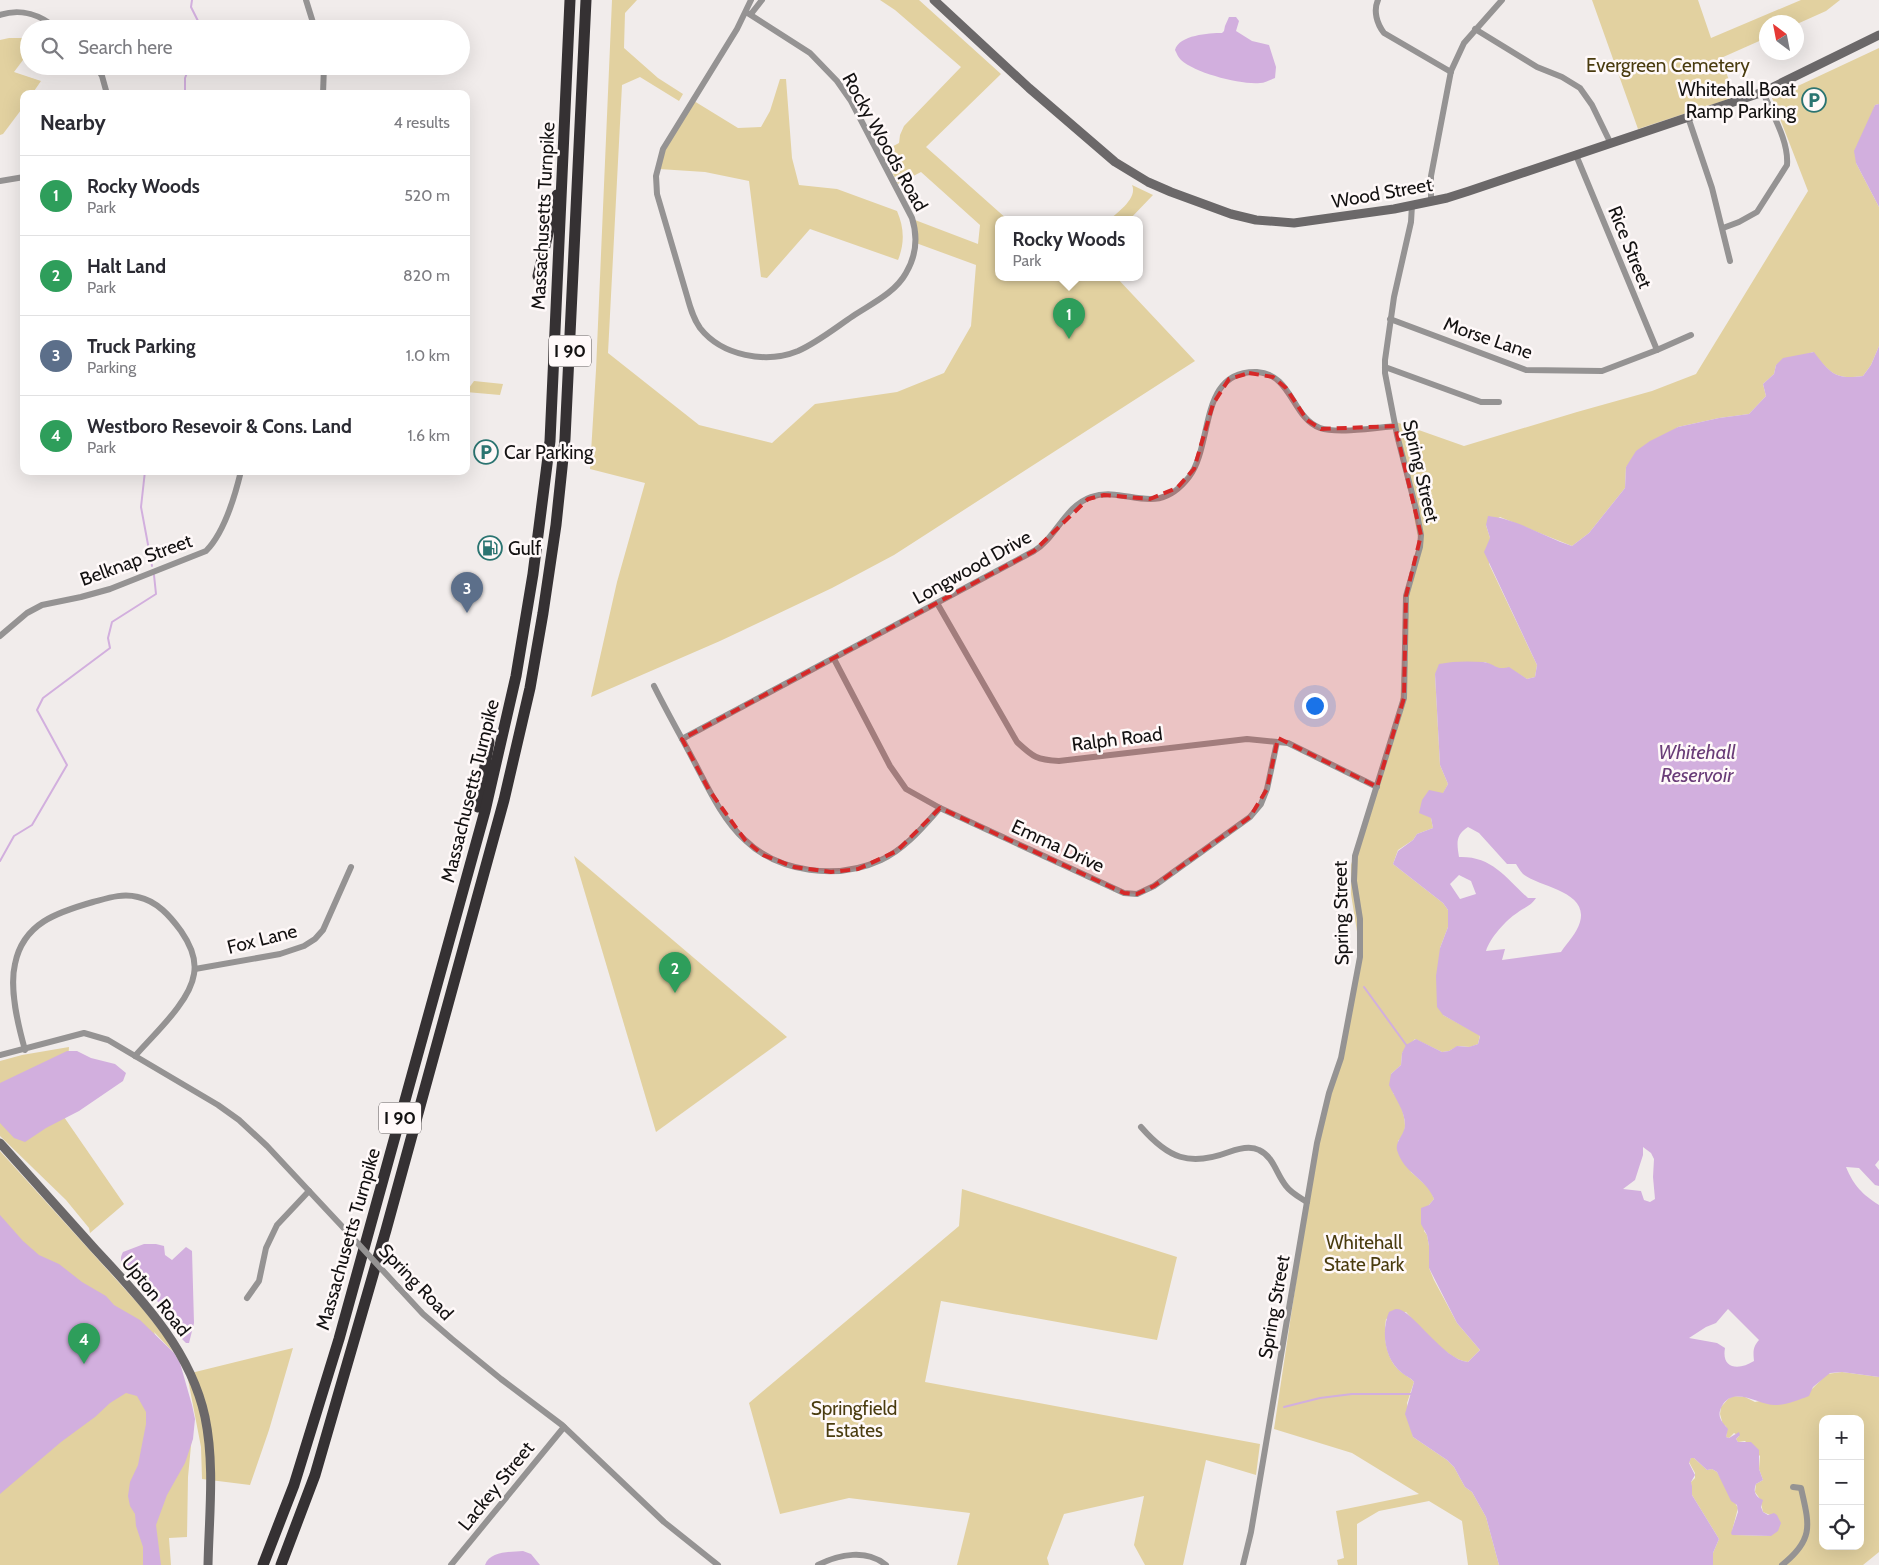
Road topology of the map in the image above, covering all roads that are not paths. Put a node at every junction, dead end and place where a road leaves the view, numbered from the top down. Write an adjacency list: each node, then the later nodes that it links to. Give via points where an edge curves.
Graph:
1 (306, 0): 12 (street)
2 (570, 0): 24 (highway, Massachusetts Turnpike / I 90)
3 (586, 0): 63 (highway, Massachusetts Turnpike / I 90, via 565,439 556,525 530,688 504,800 383,1239 317,1466)
4 (751, 0): 9 (street, Rocky Woods Road)
5 (762, 0): 9 (street, Rocky Woods Road)
6 (934, 0): 28 (main road, Wood Street, via 1115,162 1159,188 1231,214 1281,224)
7 (1378, 0): 15 (street, via 1375,13 1384,33)
8 (1502, 0): 13 (street)
9 (748, 13): 9 (street, Rocky Woods Road, via 667,142 658,162 657,194 691,312 701,328 726,347 751,356 769,358 784,356 811,345 898,284 914,254 916,231 868,132 837,81 810,53)
10 (0, 15): 11 (street, via 27,13)
11 (45, 20)
12 (312, 20)
13 (1475, 30): 15 (street, via 1460,49); 22 (street, via 1536,67 1580,88)
14 (1879, 35): 20 (main road, Wood Street)
15 (1451, 72): 27 (street, via 1431,176)
16 (101, 75): 18 (street)
17 (324, 75): 19 (street)
18 (106, 90)
19 (323, 90)
20 (1763, 92): 21 (main road, Wood Street); 29 (street, via 1784,143 1787,166 1757,212)
21 (1688, 117): 22 (main road, Wood Street); 29 (street)
22 (1611, 144): 23 (main road, Wood Street)
23 (1576, 155): 27 (main road, Wood Street); 34 (street, Rice Street)
24 (563, 171): 31 (highway); 49 (highway, Massachusetts Turnpike / I 90, via 550,432 536,555 511,699)
25 (20, 178): 26 (street)
26 (0, 181)
27 (1431, 201): 28 (main road, Wood Street)
28 (1412, 205): 32 (street, Spring Street)
29 (1722, 228): 30 (street)
30 (1730, 261)
31 (538, 276)
32 (1390, 319): 34 (street, Morse Lane, via 1526,370 1602,371); 35 (street, Spring Street)
33 (1691, 335): 34 (street, Morse Lane)
34 (1657, 350)
35 (1385, 367): 36 (street, via 1482,402); 37 (street, Spring Street)
36 (1499, 402)
37 (1395, 426): 39 (street, Longwood Drive, via 1321,429 1307,420 1286,388 1273,377 1257,372 1232,377 1218,392 1198,461 1178,488 1150,499 1104,494 1088,498 1068,515 1045,545); 46 (street, Spring Street, via 1421,534 1406,596 1404,698)
38 (241, 475): 40 (street, Belknap Street, via 225,520 206,551 110,589 42,605)
39 (937, 603): 41 (street, Longwood Drive); 45 (street, Ralph Road, via 1017,742 1041,760 1058,761 1247,739)
40 (0, 636)
41 (834, 659): 43 (street, Longwood Drive); 47 (street, Emma Drive, via 890,766 906,789)
42 (654, 686): 43 (street)
43 (682, 739): 47 (street, via 709,790 745,840 763,855 794,867 831,872 858,869 881,860 915,836)
44 (490, 742): 49 (highway)
45 (1277, 742): 46 (street, Ralph Road, via 1288,743); 47 (street, Emma Drive, via 1267,789 1261,804 1250,817 1154,886 1137,894 1124,893)
46 (1377, 787): 57 (street, Spring Street, via 1354,856 1360,944 1354,992 1338,1070 1322,1118)
47 (940, 808)
48 (351, 867): 50 (street, Fox Lane, via 323,930 309,943 292,951)
49 (467, 874): 62 (highway, Massachusetts Turnpike / I 90, via 325,1388)
50 (195, 969): 51 (street, via 192,950 179,928 162,909 140,897 114,897 54,915 29,935 15,963 14,988); 53 (street, via 191,987 184,998)
51 (25, 1050): 52 (street, Spring Road); 53 (street, Spring Road, via 84,1033 108,1040)
52 (0, 1055)
53 (135, 1056): 56 (street, Spring Road, via 239,1120)
54 (1141, 1127): 57 (street, via 1160,1147 1183,1159 1208,1159 1245,1148 1257,1149 1268,1156 1287,1188)
55 (0, 1143): 61 (main road, Upton Road, via 141,1300 185,1362 201,1404 208,1441)
56 (309, 1191): 58 (street, via 277,1225 266,1248 259,1281); 59 (street, Spring Road, bridge, via 423,1314)
57 (1307, 1202): 68 (street, Spring Street)
58 (247, 1298)
59 (564, 1427): 64 (street, Lackey Street); 65 (street, Spring Road, via 664,1522)
60 (1793, 1487): 69 (street, via 1801,1488 1809,1521 1799,1548)
61 (208, 1565)
62 (264, 1565)
63 (281, 1565)
64 (451, 1565)
65 (718, 1565)
66 (818, 1565): 67 (street, via 835,1558 862,1554 873,1556)
67 (886, 1565)
68 (1243, 1565)
69 (1782, 1565)

